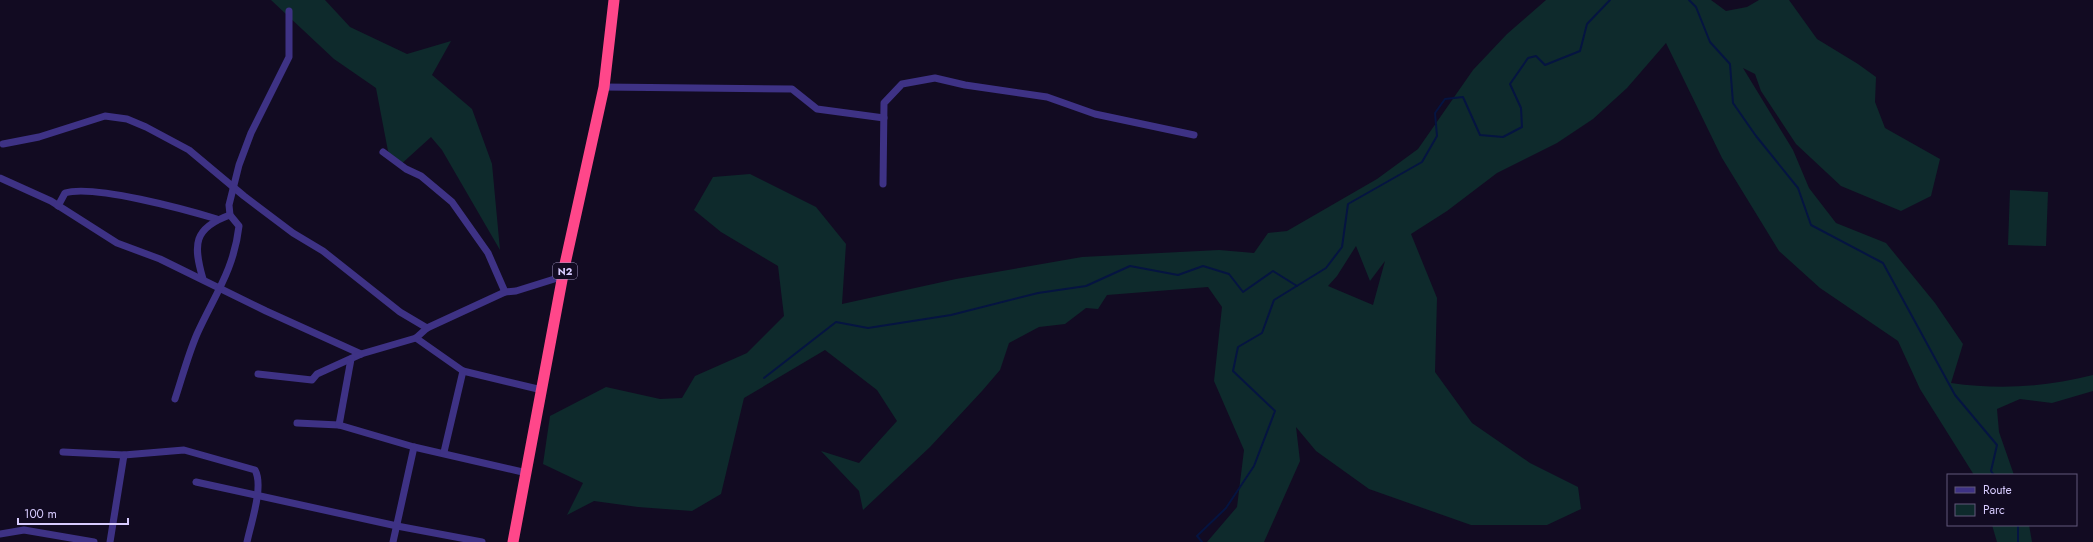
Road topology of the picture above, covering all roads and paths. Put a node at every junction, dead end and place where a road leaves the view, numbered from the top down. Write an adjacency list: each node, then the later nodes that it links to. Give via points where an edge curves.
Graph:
1 (614, 0): 3 (highway, N2)
2 (289, 11): 10 (street, via 289,57 251,133)
3 (604, 87): 4 (street, via 792,89 817,109); 14 (highway, N2)
4 (884, 118): 5 (street, via 884,103 902,84 935,78 1047,97 1095,114); 9 (street)
5 (1194, 135)
6 (3, 144): 10 (street, via 39,137 94,118 105,116 127,119 189,150)
7 (383, 152): 17 (street, via 406,169 421,176 452,202 488,253)
8 (0, 178): 11 (street)
9 (883, 184)
10 (234, 186): 12 (street, via 229,206); 18 (street, via 293,233 323,251 400,312)
11 (58, 206): 13 (street, via 65,193 80,191 183,208); 15 (street, via 116,243 160,259)
12 (230, 215): 13 (street); 16 (street, via 239,226)
13 (217, 219): 15 (street, via 199,234 197,239 196,249)
14 (564, 276): 17 (street); 24 (highway, N2)
15 (203, 279): 16 (street)
16 (221, 289): 20 (street); 25 (street, via 196,335)
17 (505, 292): 18 (street)
18 (427, 328): 19 (street)
19 (416, 338): 20 (street); 22 (street)
20 (361, 354): 21 (street)
21 (351, 358): 23 (street, via 317,374 312,380); 27 (street)
22 (464, 371): 24 (street); 30 (street)
23 (258, 374)
24 (542, 390): 32 (highway, N2)
25 (175, 399)
26 (297, 423): 27 (street)
27 (339, 426): 28 (street)
28 (414, 447): 30 (street); 35 (street)
29 (63, 452): 31 (street)
30 (444, 452): 32 (street)
31 (124, 455): 34 (street, via 184,450 244,466 255,470 258,476); 38 (street)
32 (527, 473): 42 (highway, N2)
33 (196, 482): 34 (street)
34 (257, 496): 35 (street); 39 (street)
35 (397, 526): 40 (street); 41 (street)
36 (0, 534): 37 (street, via 24,530)
37 (94, 542)
38 (110, 542)
39 (247, 542)
40 (393, 542)
41 (482, 542)
42 (513, 542)

